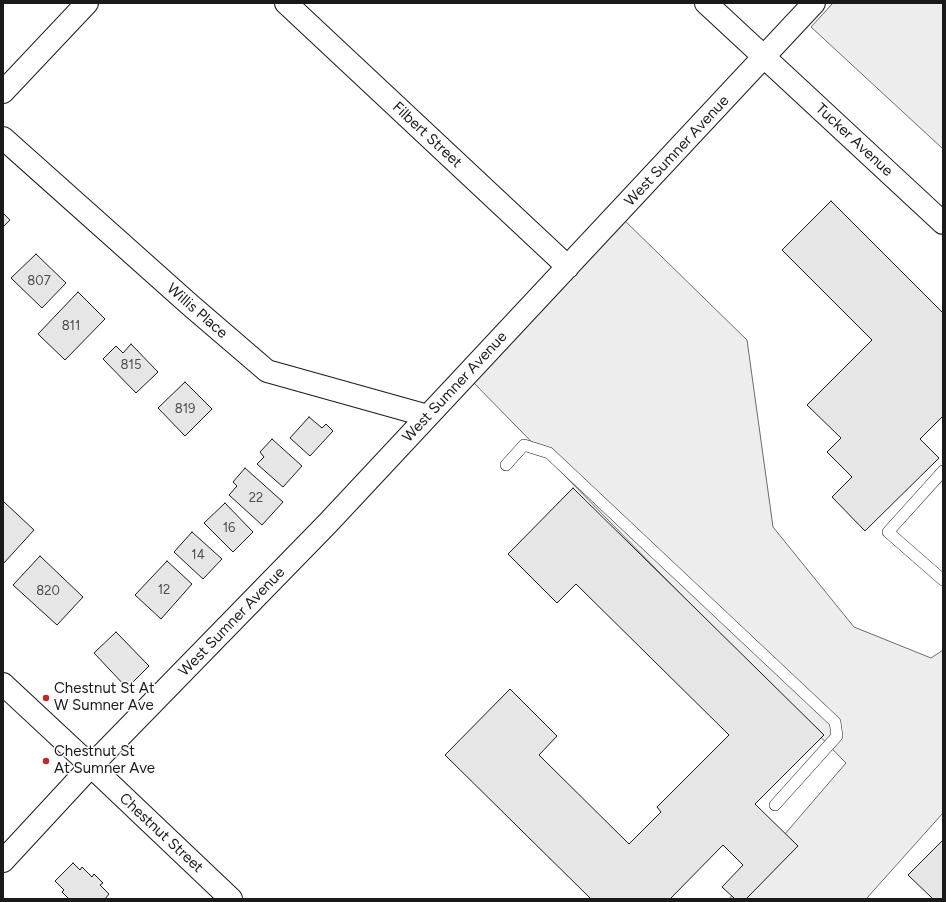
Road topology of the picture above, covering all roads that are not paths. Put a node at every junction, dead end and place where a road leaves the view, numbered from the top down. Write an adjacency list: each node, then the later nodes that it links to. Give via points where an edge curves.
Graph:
1 (87, 3): 6 (street)
2 (286, 3): 9 (street, Filbert Street)
3 (706, 3): 5 (street, Tucker Avenue)
4 (814, 3): 5 (street, West Sumner Avenue)
5 (764, 57): 8 (street, Tucker Avenue); 9 (street, West Sumner Avenue)
6 (3, 92)
7 (3, 138): 10 (street, Willis Place, via 267,371)
8 (943, 223)
9 (568, 267): 10 (street, West Sumner Avenue)
10 (428, 416): 15 (street, West Sumner Avenue, via 328,523)
11 (506, 465): 16 (lane, via 524,445 549,453 835,722 836,736)
12 (943, 471): 13 (lane, via 888,532)
13 (943, 580)
14 (3, 684): 15 (street, Chestnut Street)
15 (90, 766): 17 (street, West Sumner Avenue); 18 (street, Chestnut Street)
16 (775, 805)
17 (3, 862)
18 (232, 899)

